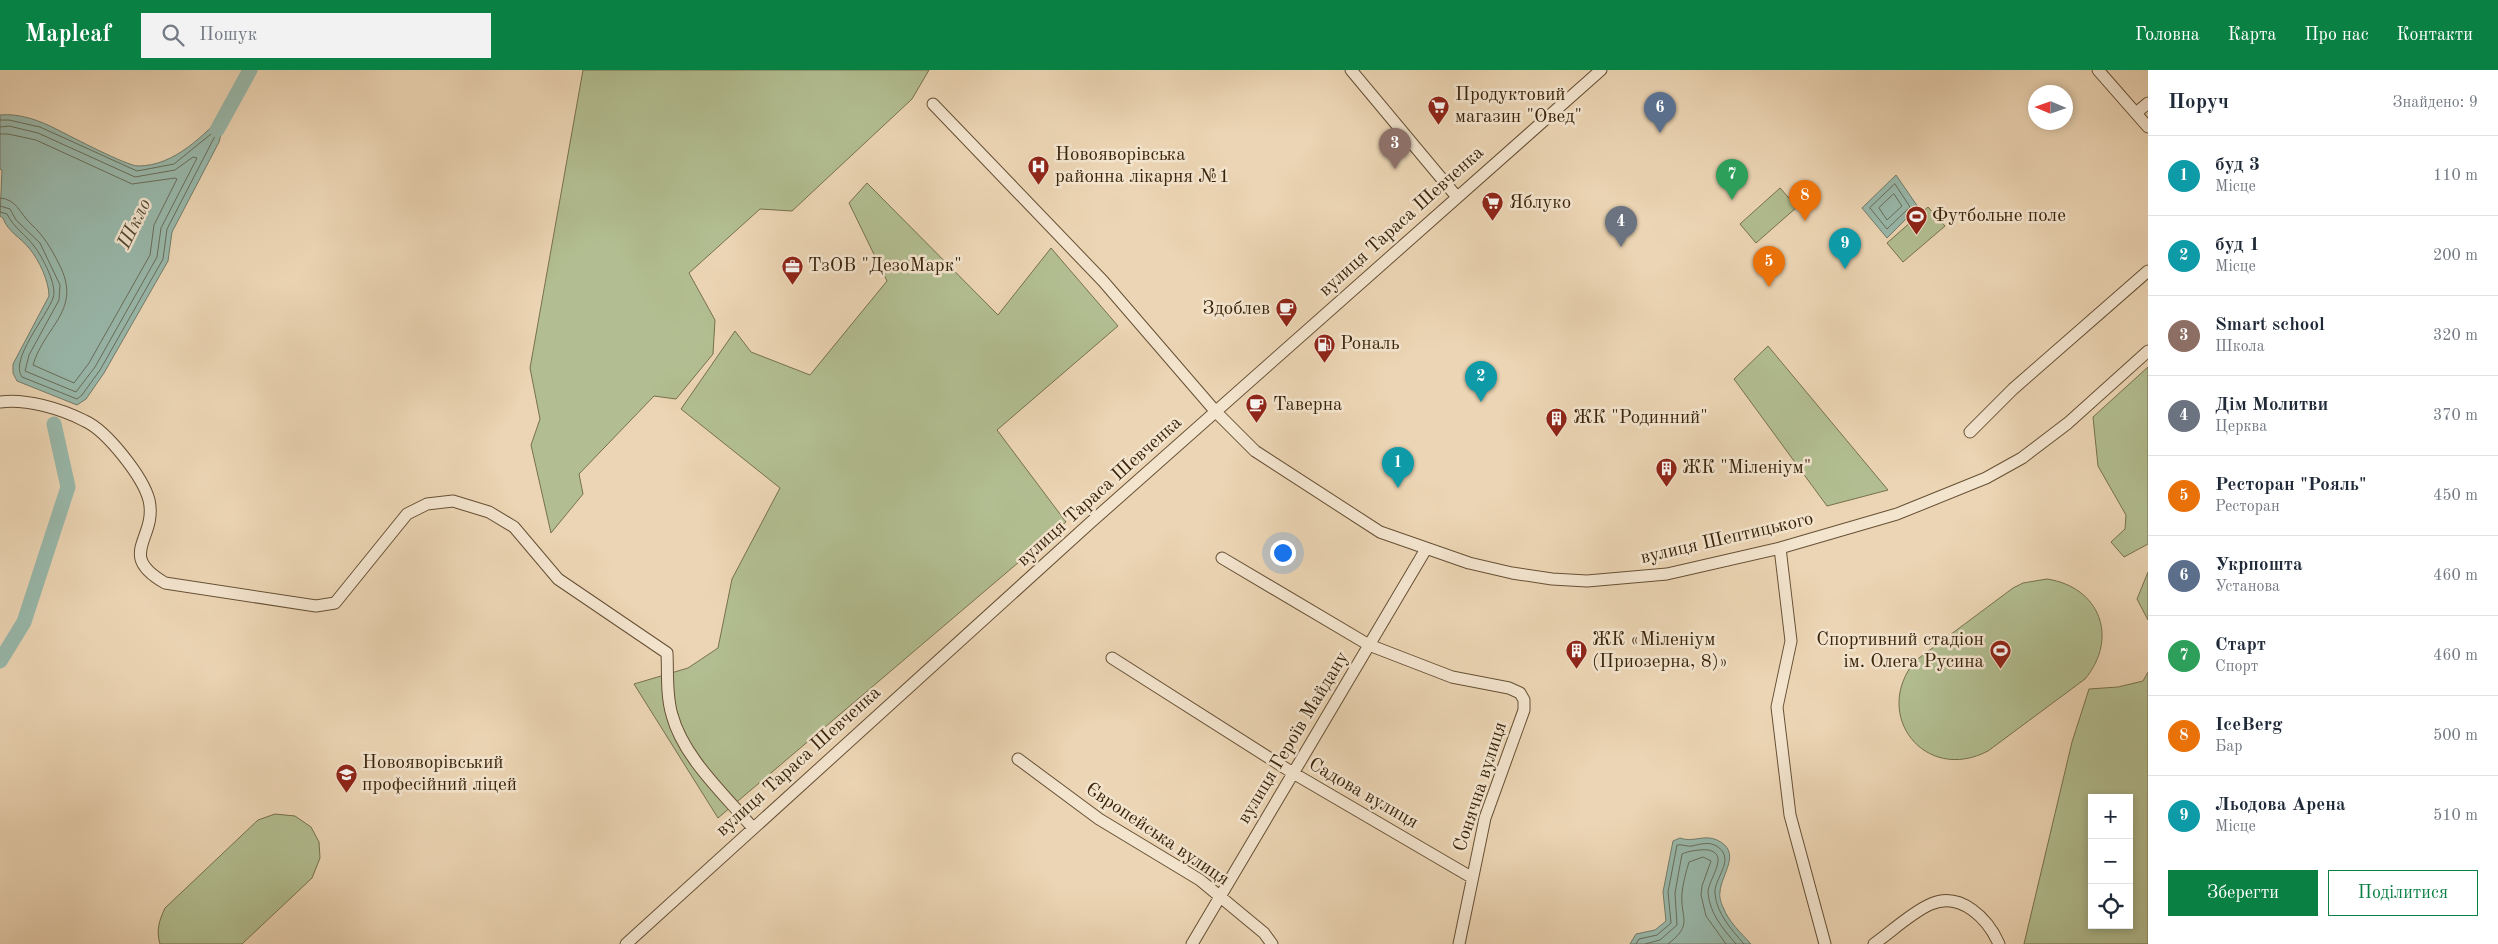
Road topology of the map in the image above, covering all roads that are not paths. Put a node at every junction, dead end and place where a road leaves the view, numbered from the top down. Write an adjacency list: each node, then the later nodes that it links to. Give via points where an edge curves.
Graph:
1 (1351, 70): 8 (street)
2 (1601, 70): 8 (street, вулиця Тараса Шевченка)
3 (2098, 70): 6 (street)
4 (2148, 102): 6 (street)
5 (933, 104): 12 (street, вулиця Шептицького, via 1103,281)
6 (2136, 113): 7 (street)
7 (2148, 127)
8 (1457, 197): 12 (street, вулиця Тараса Шевченка)
9 (2148, 272): 13 (street, via 2013,389)
10 (2148, 351): 14 (street, вулиця Шептицького, via 2068,423 2022,458 1986,478 1897,514)
11 (0, 402): 21 (street, via 30,402 86,421 105,435 142,482 149,502 149,524 140,549 141,561 150,574 165,583 316,606 335,603 407,514 427,504 453,501 488,512 514,526 558,579 667,653 669,701 678,733 699,765)
12 (1216, 412): 15 (street, вулиця Шептицького, via 1255,451 1319,494 1380,532); 21 (street, вулиця Тараса Шевченка)
13 (1970, 432)
14 (1780, 548): 15 (street, вулиця Шептицького, via 1667,574 1587,581 1512,573); 28 (street, via 1791,641 1777,707 1790,815)
15 (1426, 549): 17 (street, вулиця Героїв Майдану)
16 (1222, 558): 17 (street)
17 (1369, 645): 20 (street, вулиця Героїв Майдану); 22 (street, Сонячна вулиця, via 1452,677 1509,688 1520,693 1524,700 1524,710 1485,818)
18 (1112, 658): 20 (street, Садова вулиця)
19 (1018, 759): 23 (street, Європейська вулиця, via 1099,819 1200,880)
20 (1293, 774): 22 (street, Садова вулиця); 23 (street, вулиця Героїв Майдану)
21 (752, 827): 24 (street, вулиця Тараса Шевченка)
22 (1471, 877): 27 (street, Сонячна вулиця)
23 (1220, 898): 25 (street, вулиця Героїв Майдану); 26 (street, Європейська вулиця, via 1264,933)
24 (626, 944)
25 (1192, 944)
26 (1272, 944)
27 (1459, 944)
28 (1825, 944)
29 (1874, 944): 30 (street, via 1930,904 1947,900 1968,907 1983,917)
30 (1999, 944)

